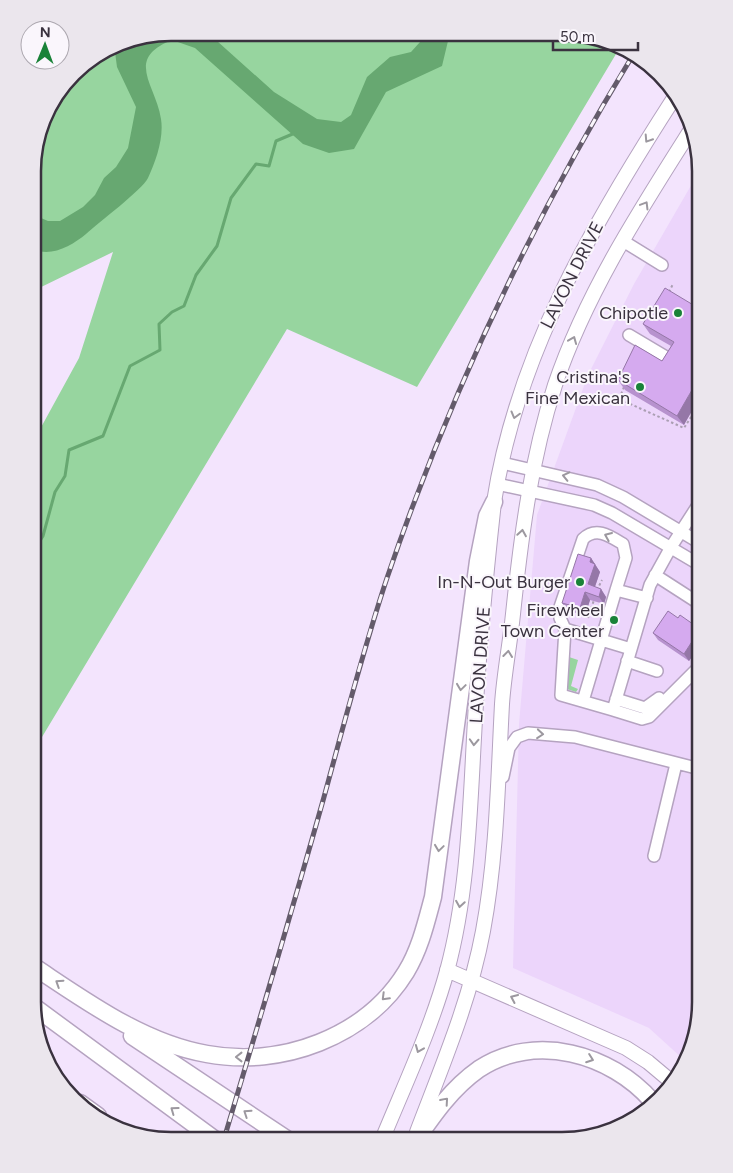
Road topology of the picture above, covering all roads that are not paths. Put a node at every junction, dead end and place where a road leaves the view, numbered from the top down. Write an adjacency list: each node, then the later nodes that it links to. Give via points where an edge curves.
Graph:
1 (671, 102): 7 (main road, LAVON DRIVE, one-way to 7, via 566,280 535,352)
2 (687, 137): 3 (main road, LAVON DRIVE, one-way to 2)
3 (623, 241): 4 (street); 8 (main road, LAVON DRIVE, one-way to 3, via 555,385 588,302)
4 (662, 265)
5 (629, 335): 6 (street)
6 (666, 357)
7 (502, 462): 8 (street); 9 (main road, LAVON DRIVE)
8 (533, 470): 10 (main road, LAVON DRIVE); 13 (street, one-way to 8, via 597,485)
9 (497, 484): 10 (street); 11 (main road, LAVON DRIVE)
10 (529, 490): 15 (street, via 594,505); 32 (main road, LAVON DRIVE, one-way to 10, via 502,700)
11 (494, 502): 34 (main road, LAVON DRIVE, one-way to 34, via 476,702 467,851 461,903); 37 (highway, one-way to 37, via 487,516 478,561 432,897 416,951 394,988 373,1009 333,1036 296,1051 254,1057 206,1054 183,1048 140,1031)
12 (692, 516): 13 (street)
13 (682, 532): 14 (street); 15 (street)
14 (692, 538)
15 (671, 547): 16 (street); 17 (street)
16 (692, 560)
17 (655, 575): 19 (street); 20 (street)
18 (616, 590): 19 (street); 21 (street, one-way to 21, via 626,558 624,544 597,532 589,533 583,539 559,610); 22 (street)
19 (647, 598): 23 (street)
20 (691, 599)
21 (566, 629): 22 (street); 28 (street, via 561,695)
22 (601, 640): 23 (street); 28 (street)
23 (631, 649): 24 (street)
24 (628, 661): 26 (street); 29 (street)
25 (691, 665): 29 (street, via 649,707)
26 (657, 670)
27 (691, 675): 29 (street, via 649,717 642,719)
28 (583, 701): 29 (street)
29 (614, 705)
30 (676, 764): 31 (street); 32 (street, one-way to 30, via 509,748 517,737 528,733 575,737); 33 (street)
31 (691, 767)
32 (496, 811): 36 (main road, LAVON DRIVE, via 487,902)
33 (654, 856)
34 (447, 970): 36 (main road); 43 (main road, LAVON DRIVE, one-way to 43, via 431,1020)
35 (41, 972): 37 (highway, one-way to 35)
36 (472, 980): 39 (main road, one-way to 36, via 626,1048); 44 (main road, LAVON DRIVE)
37 (85, 1000): 42 (highway, one-way to 37, via 112,1022)
38 (42, 1012): 41 (highway, one-way to 38)
39 (667, 1078)
40 (649, 1098): 45 (highway, one-way to 40, via 459,1085 500,1059 524,1053 572,1053 593,1059 634,1083)
41 (203, 1132)
42 (276, 1132)
43 (385, 1132)
44 (418, 1132)
45 (421, 1132)

